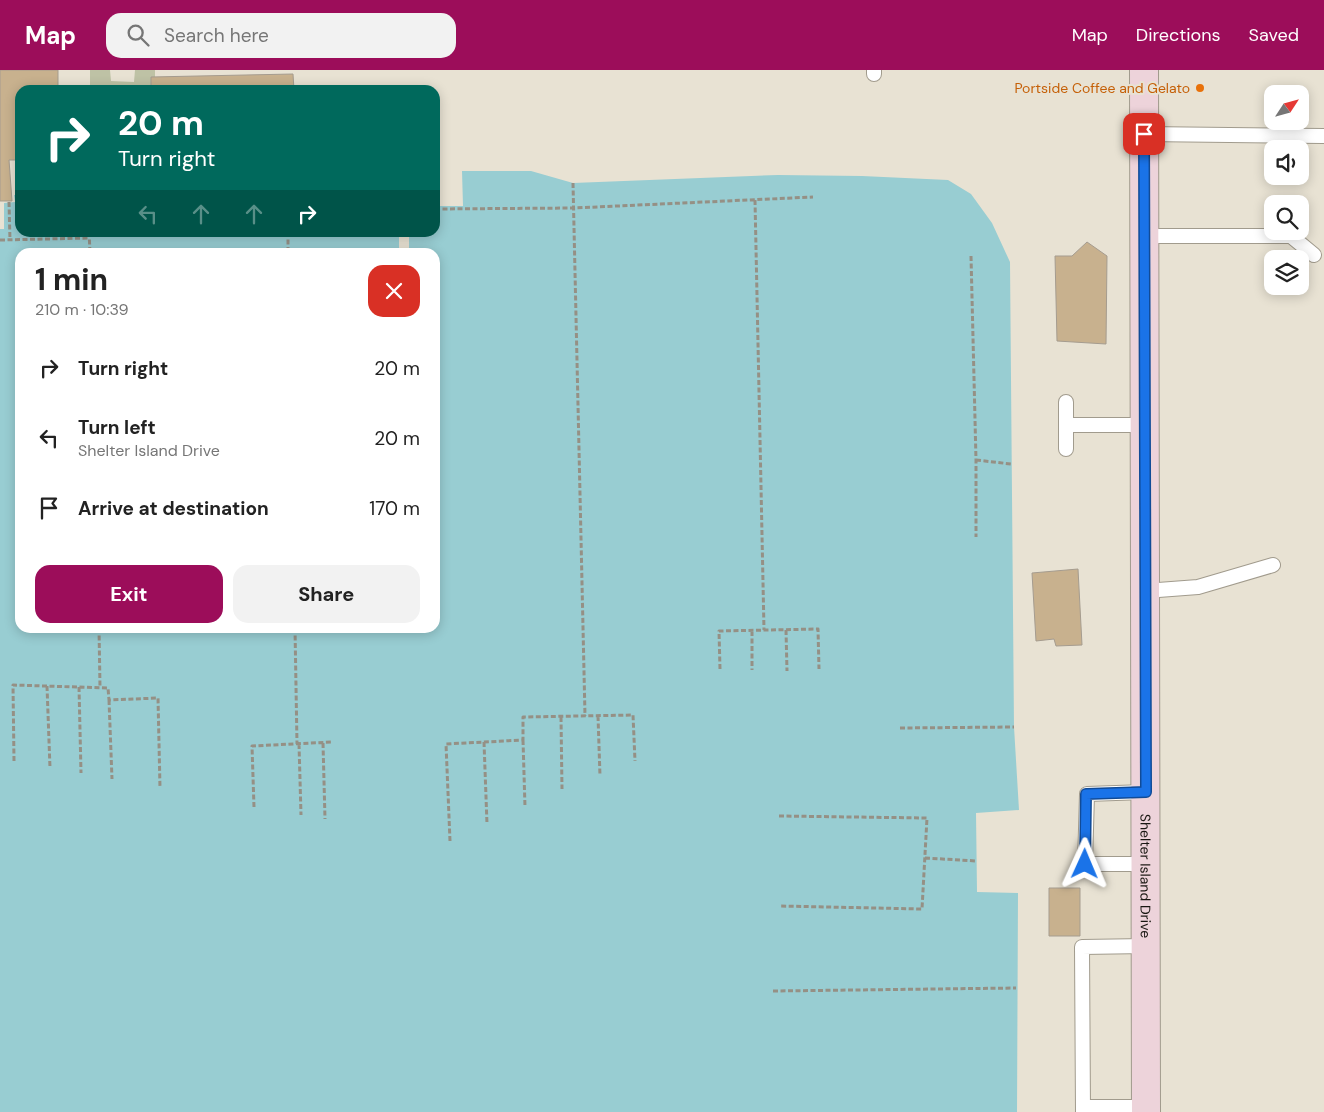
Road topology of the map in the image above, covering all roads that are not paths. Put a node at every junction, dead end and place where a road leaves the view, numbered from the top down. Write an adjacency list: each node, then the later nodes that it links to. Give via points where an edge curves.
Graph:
1 (1144, 70): 2 (main road, Shelter Island Drive)
2 (1144, 134): 3 (lane); 4 (main road, Shelter Island Drive)
3 (1324, 136)
4 (1144, 236): 5 (lane, via 1291,236); 8 (main road, Shelter Island Drive)
5 (1314, 255)
6 (1066, 402): 7 (lane)
7 (1066, 425): 8 (lane); 9 (lane)
8 (1145, 425): 11 (main road, Shelter Island Drive)
9 (1066, 449)
10 (1273, 565): 11 (lane, via 1198,587)
11 (1145, 591): 12 (main road, Shelter Island Drive)
12 (1146, 792): 13 (main road, Shelter Island Drive); 13 (lane, via 1086,794 1085,864)
13 (1146, 864): 14 (main road, Shelter Island Drive)
14 (1146, 946): 15 (lane, via 1082,947); 16 (main road, Shelter Island Drive)
15 (1083, 1109): 16 (lane)
16 (1146, 1109)

